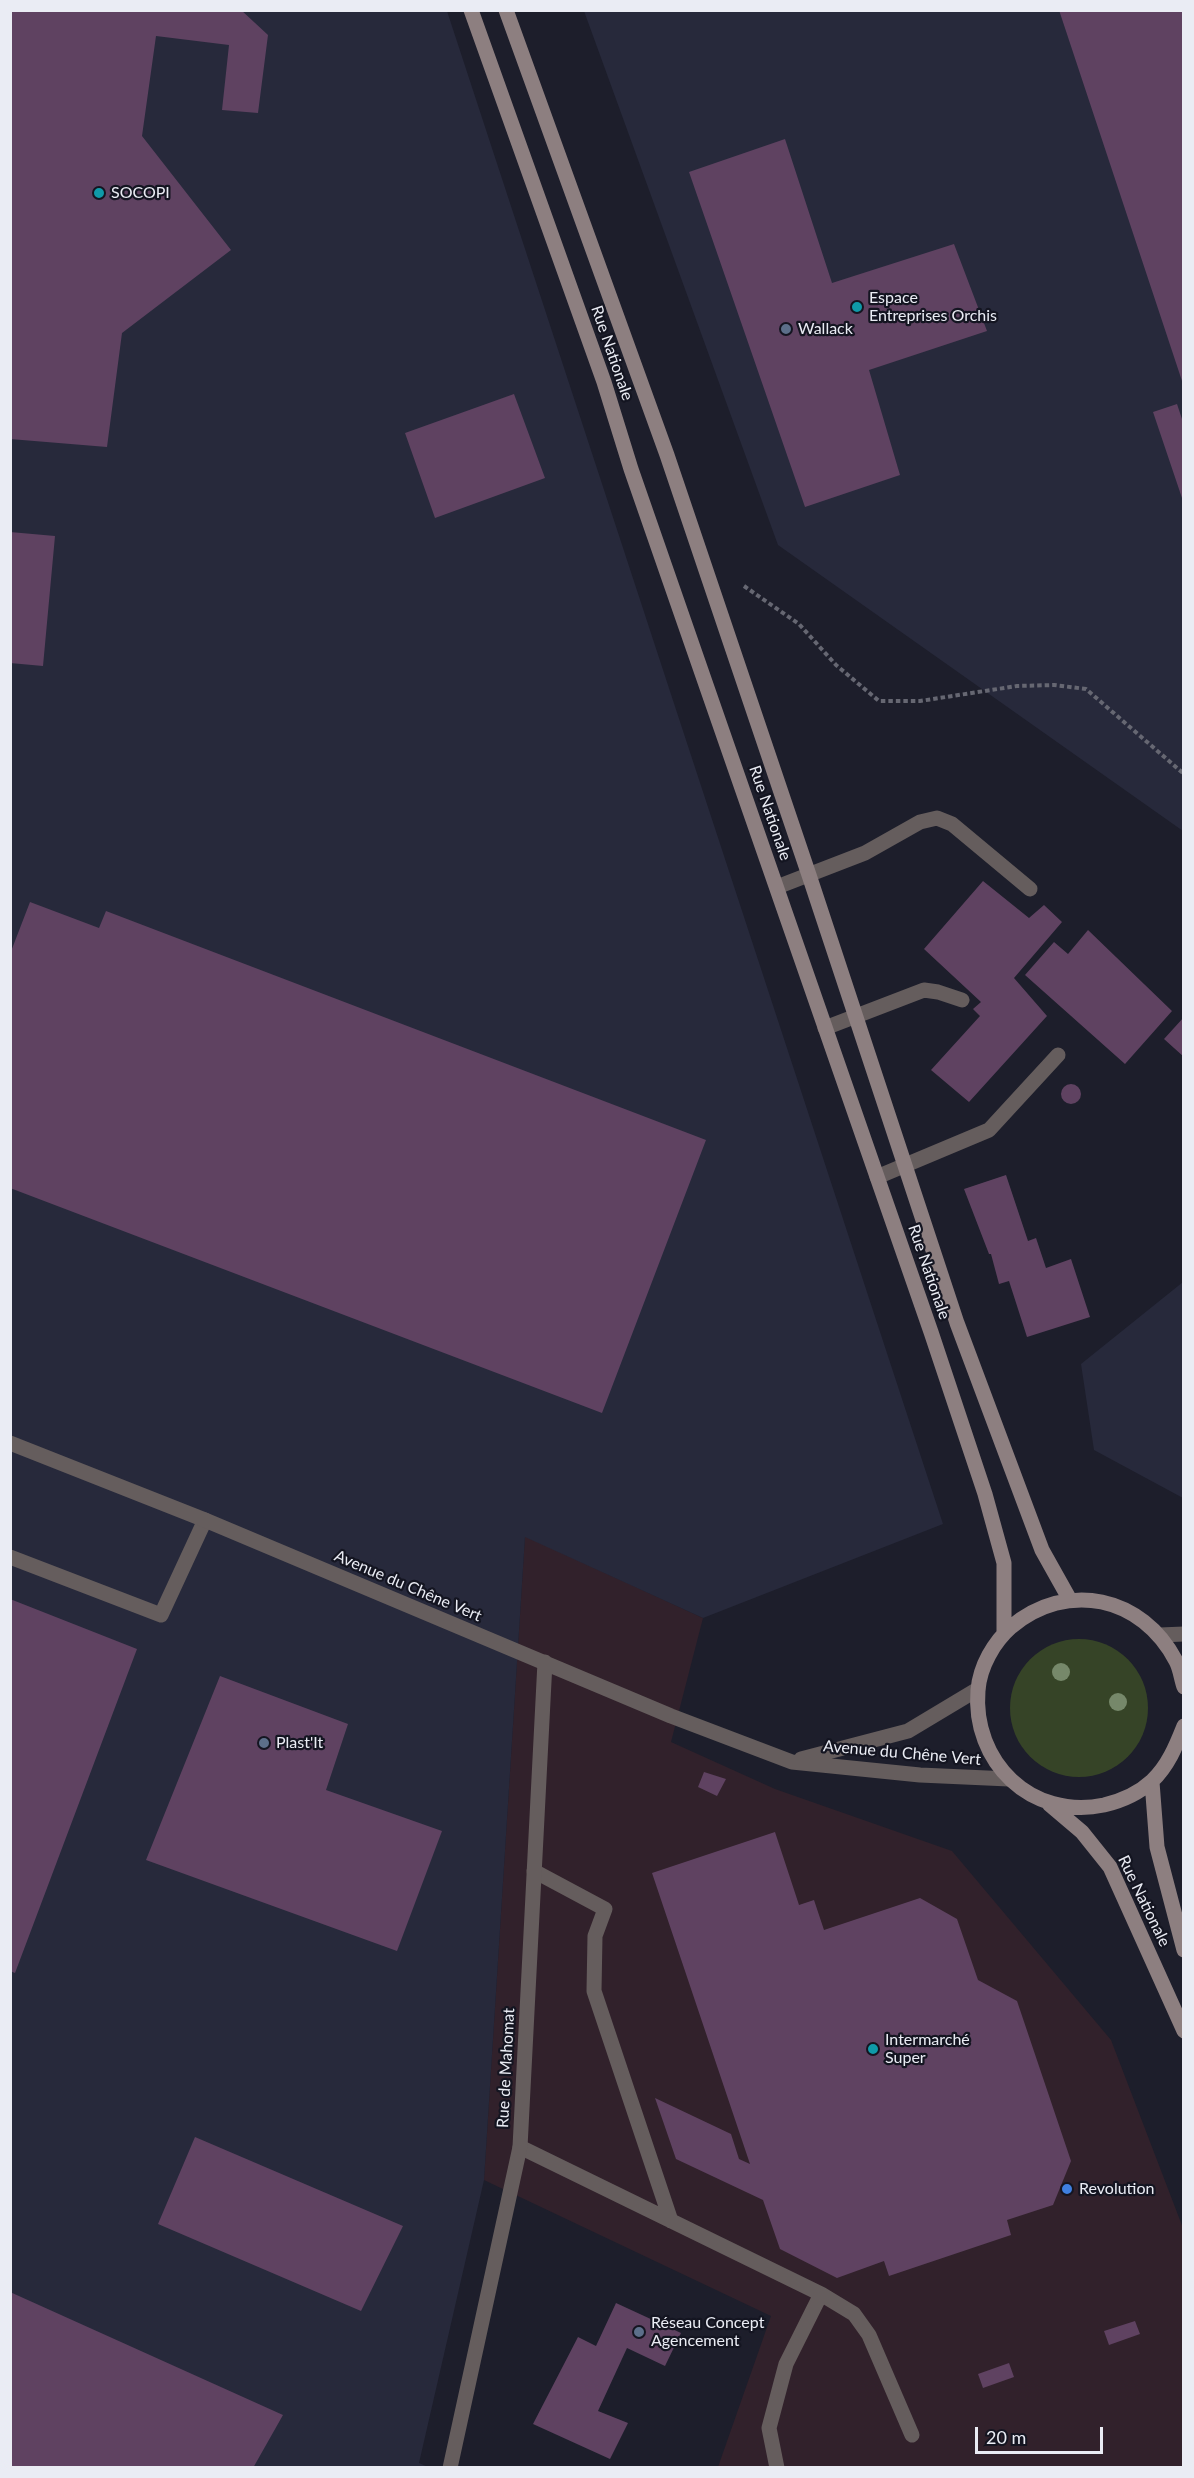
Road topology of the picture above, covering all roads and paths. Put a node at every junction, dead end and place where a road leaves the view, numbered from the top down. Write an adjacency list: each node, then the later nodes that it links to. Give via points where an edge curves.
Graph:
1 (471, 10): 6 (main road, Rue Nationale, via 604,382)
2 (506, 10): 5 (main road, Rue Nationale, via 637,370)
3 (739, 582): 4 (path, via 799,624 836,665 879,701 921,701 1017,686 1086,689)
4 (1184, 774)
5 (809, 875): 6 (street); 7 (street, via 865,853 920,822 937,818 952,824); 9 (main road, Rue Nationale)
6 (777, 887): 10 (main road, Rue Nationale)
7 (1030, 889)
8 (962, 1000): 9 (street, via 924,990)
9 (854, 1017): 10 (street); 12 (main road, Rue Nationale)
10 (825, 1028): 13 (main road, Rue Nationale)
11 (1058, 1055): 12 (street, via 989,1130)
12 (904, 1166): 13 (street); 14 (main road, Rue Nationale)
13 (877, 1177): 15 (main road, Rue Nationale)
14 (957, 1323): 15 (main road); 19 (main road, Rue Nationale, via 1042,1550)
15 (931, 1332): 20 (main road, Rue Nationale, via 1004,1563)
16 (10, 1443): 17 (street, Avenue du Chêne Vert)
17 (205, 1520): 18 (street, via 161,1615); 23 (street, Avenue du Chêne Vert)
18 (10, 1557)
19 (1070, 1600): 20 (main road, via 1046,1605); 22 (main road, via 1095,1600 1119,1606)
20 (1004, 1633): 25 (main road, via 983,1669)
21 (1184, 1634): 22 (street)
22 (1160, 1635): 24 (main road, via 1177,1662)
23 (545, 1662): 27 (street, Avenue du Chêne Vert); 31 (street, Rue de Mahomat)
24 (1184, 1687)
25 (978, 1689): 27 (street, Avenue du Chêne Vert, via 908,1731); 28 (main road, via 979,1726 992,1760)
26 (1184, 1726): 29 (main road, via 1172,1756)
27 (792, 1761): 28 (street, Avenue du Chêne Vert, via 921,1775)
28 (1009, 1779): 30 (main road)
29 (1152, 1782): 30 (main road, via 1121,1801 1086,1809); 32 (main road, Rue Nationale, via 1157,1847)
30 (1049, 1804): 33 (main road, Rue Nationale, via 1082,1832 1110,1867)
31 (534, 1871): 34 (street, Rue de Mahomat); 35 (street, via 605,1909 595,1936 594,1991)
32 (1184, 1950)
33 (1184, 2031)
34 (520, 2147): 35 (street); 38 (street, Rue de Mahomat)
35 (671, 2221): 36 (street)
36 (821, 2294): 37 (street, via 854,2314 869,2335); 39 (street, via 786,2364 769,2428)
37 (912, 2435)
38 (450, 2468)
39 (777, 2468)

